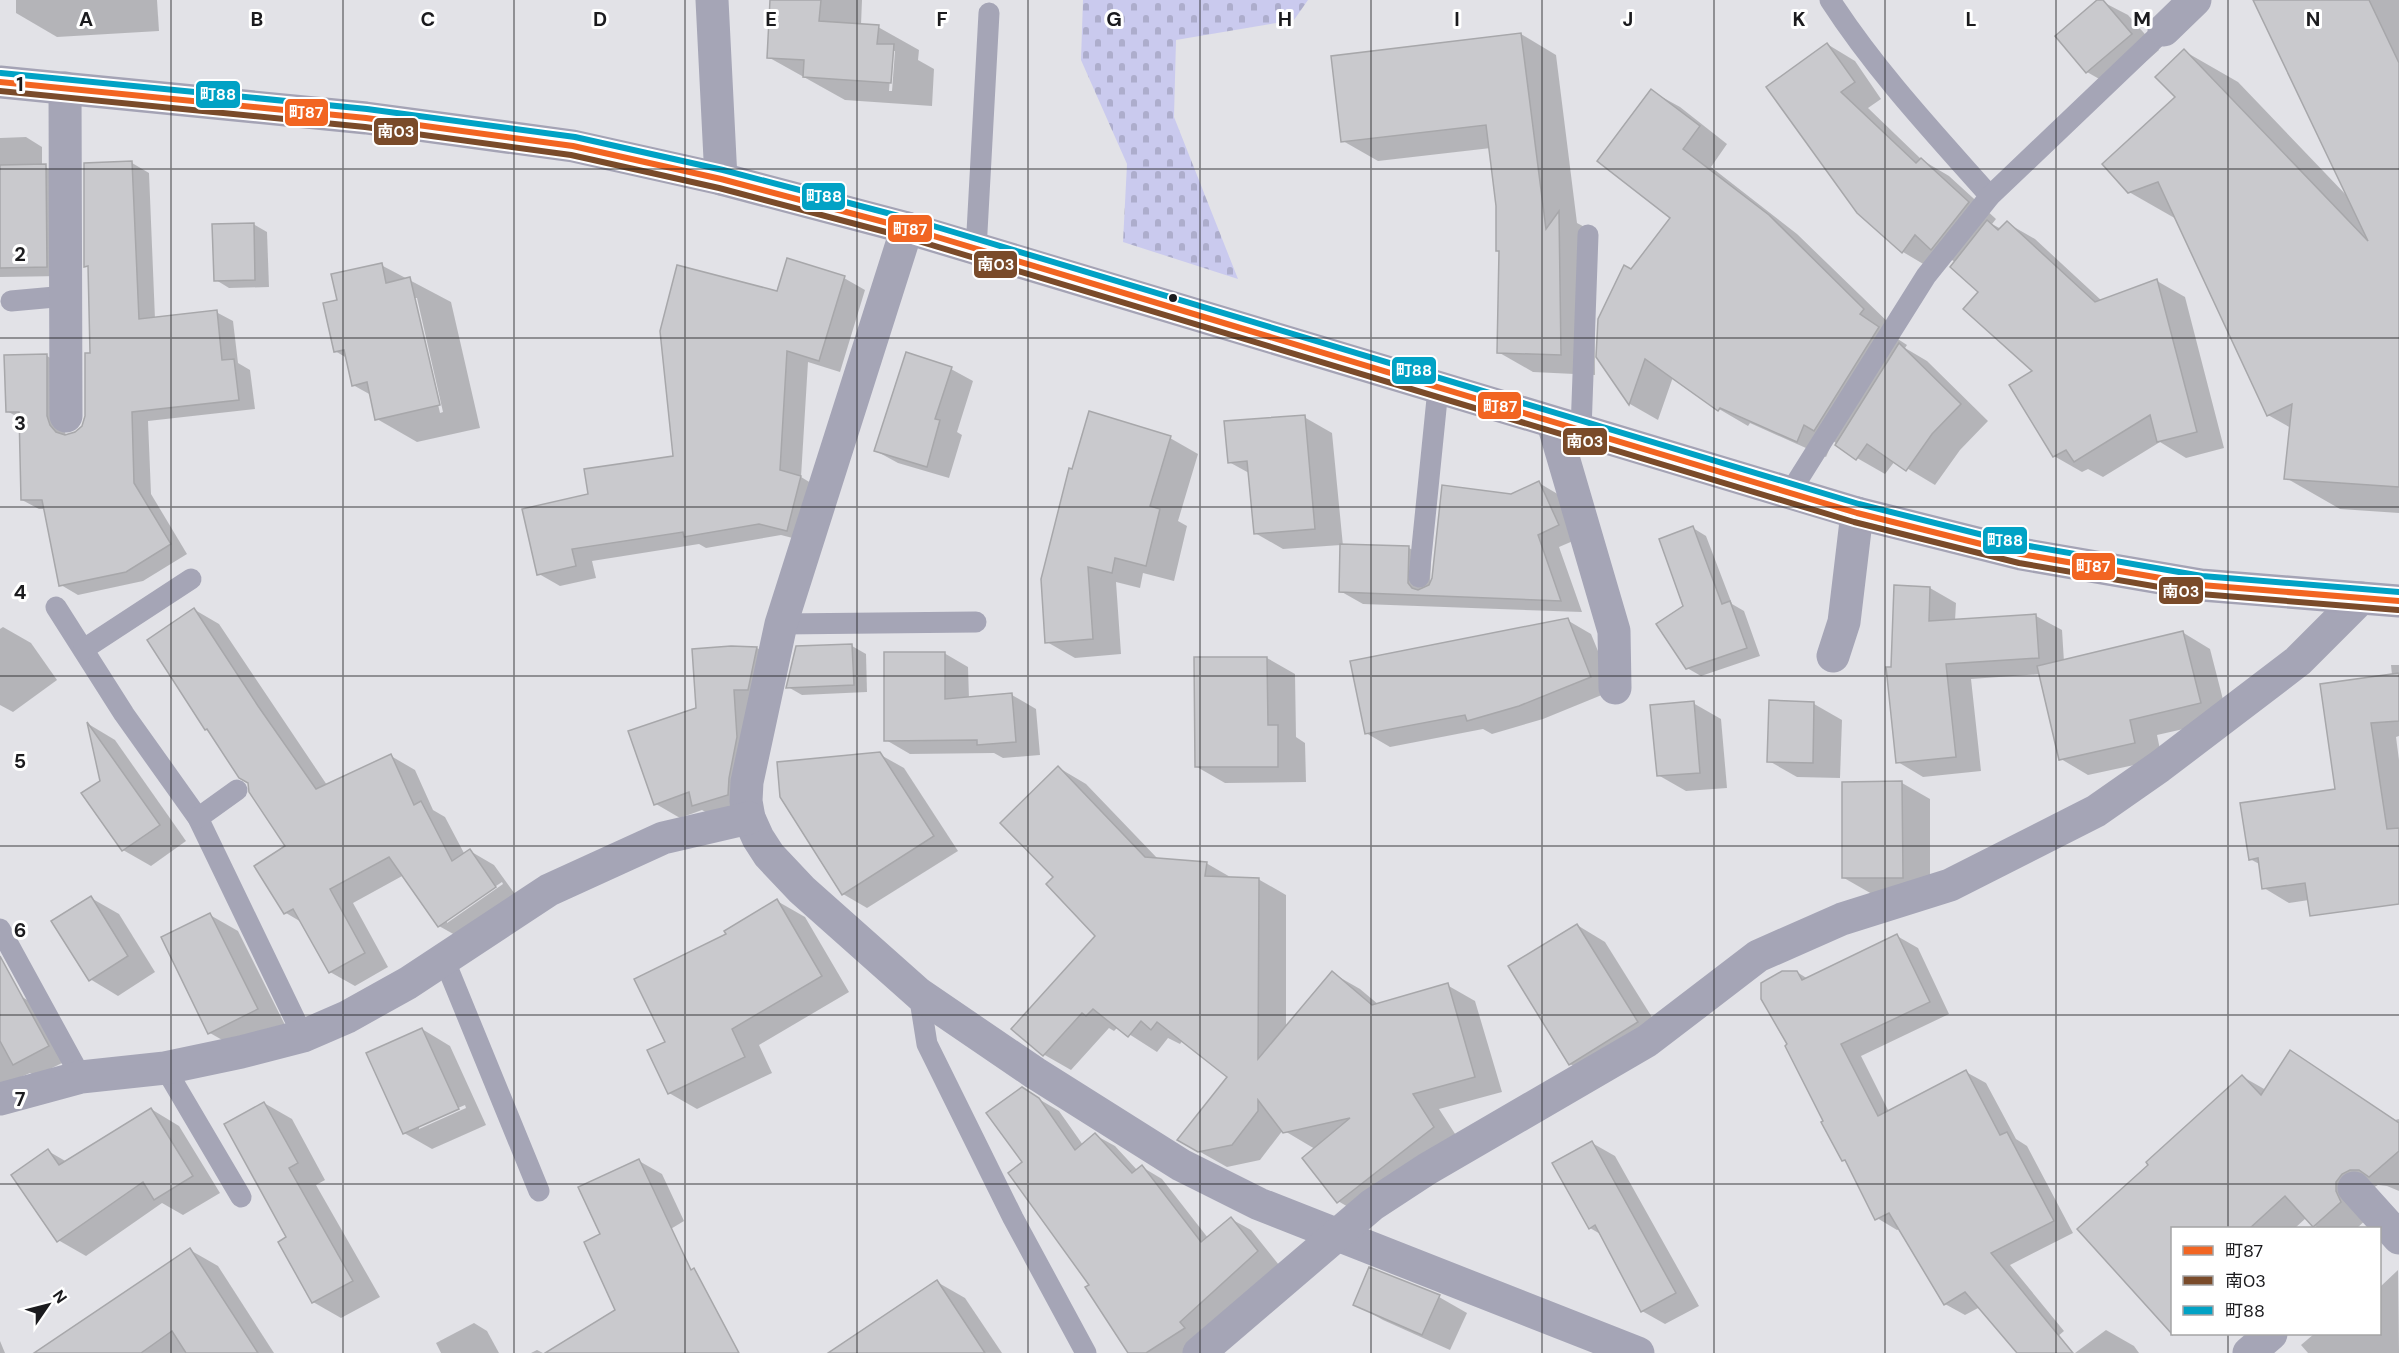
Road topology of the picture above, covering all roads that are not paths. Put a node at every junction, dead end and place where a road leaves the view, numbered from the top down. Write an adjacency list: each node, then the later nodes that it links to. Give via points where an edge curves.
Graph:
1 (712, 0): 8 (street)
2 (1830, 0): 9 (lane, via 1857,41)
3 (2195, 0): 5 (street)
4 (989, 13): 12 (lane)
5 (2164, 30): 9 (lane)
6 (0, 81): 7 (street)
7 (65, 88): 8 (street, via 366,118 573,146); 13 (street)
8 (721, 179): 10 (street)
9 (1990, 196): 18 (lane, via 1926,276)
10 (907, 228): 12 (street); 26 (street)
11 (1588, 235): 17 (lane)
12 (976, 250): 15 (street)
13 (66, 296): 14 (lane); 16 (street)
14 (10, 301)
15 (1438, 389): 17 (street); 20 (lane)
16 (66, 416)
17 (1567, 427): 18 (street); 29 (street, via 1614,631)
18 (1790, 494): 19 (street)
19 (1857, 513): 22 (street, via 2021,554 2201,585); 28 (street, via 1844,622)
20 (1419, 577)
21 (191, 579): 27 (lane)
22 (2361, 597): 23 (street); 44 (street, via 2298,661 2159,768 2096,811 1950,885 1842,919 1758,956 1647,1041 1426,1169 1372,1205)
23 (2399, 601)
24 (56, 607): 27 (lane)
25 (976, 622): 26 (lane)
26 (781, 624): 32 (street, via 747,782)
27 (84, 649): 31 (lane, via 124,714)
28 (1833, 656)
29 (1615, 687)
30 (237, 790): 31 (lane)
31 (198, 818): 36 (lane)
32 (749, 818): 34 (street, via 663,838 559,885); 35 (street, via 769,855 802,890)
33 (0, 929): 38 (lane)
34 (444, 958): 36 (street, via 348,1017); 41 (lane)
35 (919, 994): 44 (street, via 1181,1165 1259,1204); 46 (lane, via 927,1044 1013,1218)
36 (303, 1036): 37 (street)
37 (165, 1068): 38 (street); 42 (lane)
38 (81, 1077): 39 (street)
39 (0, 1099)
40 (2354, 1188): 43 (street)
41 (538, 1191)
42 (241, 1197)
43 (2389, 1233)
44 (1338, 1234): 47 (street); 48 (street)
45 (2270, 1335): 49 (street)
46 (1086, 1353)
47 (1199, 1353)
48 (1638, 1353)
49 (2249, 1353)

